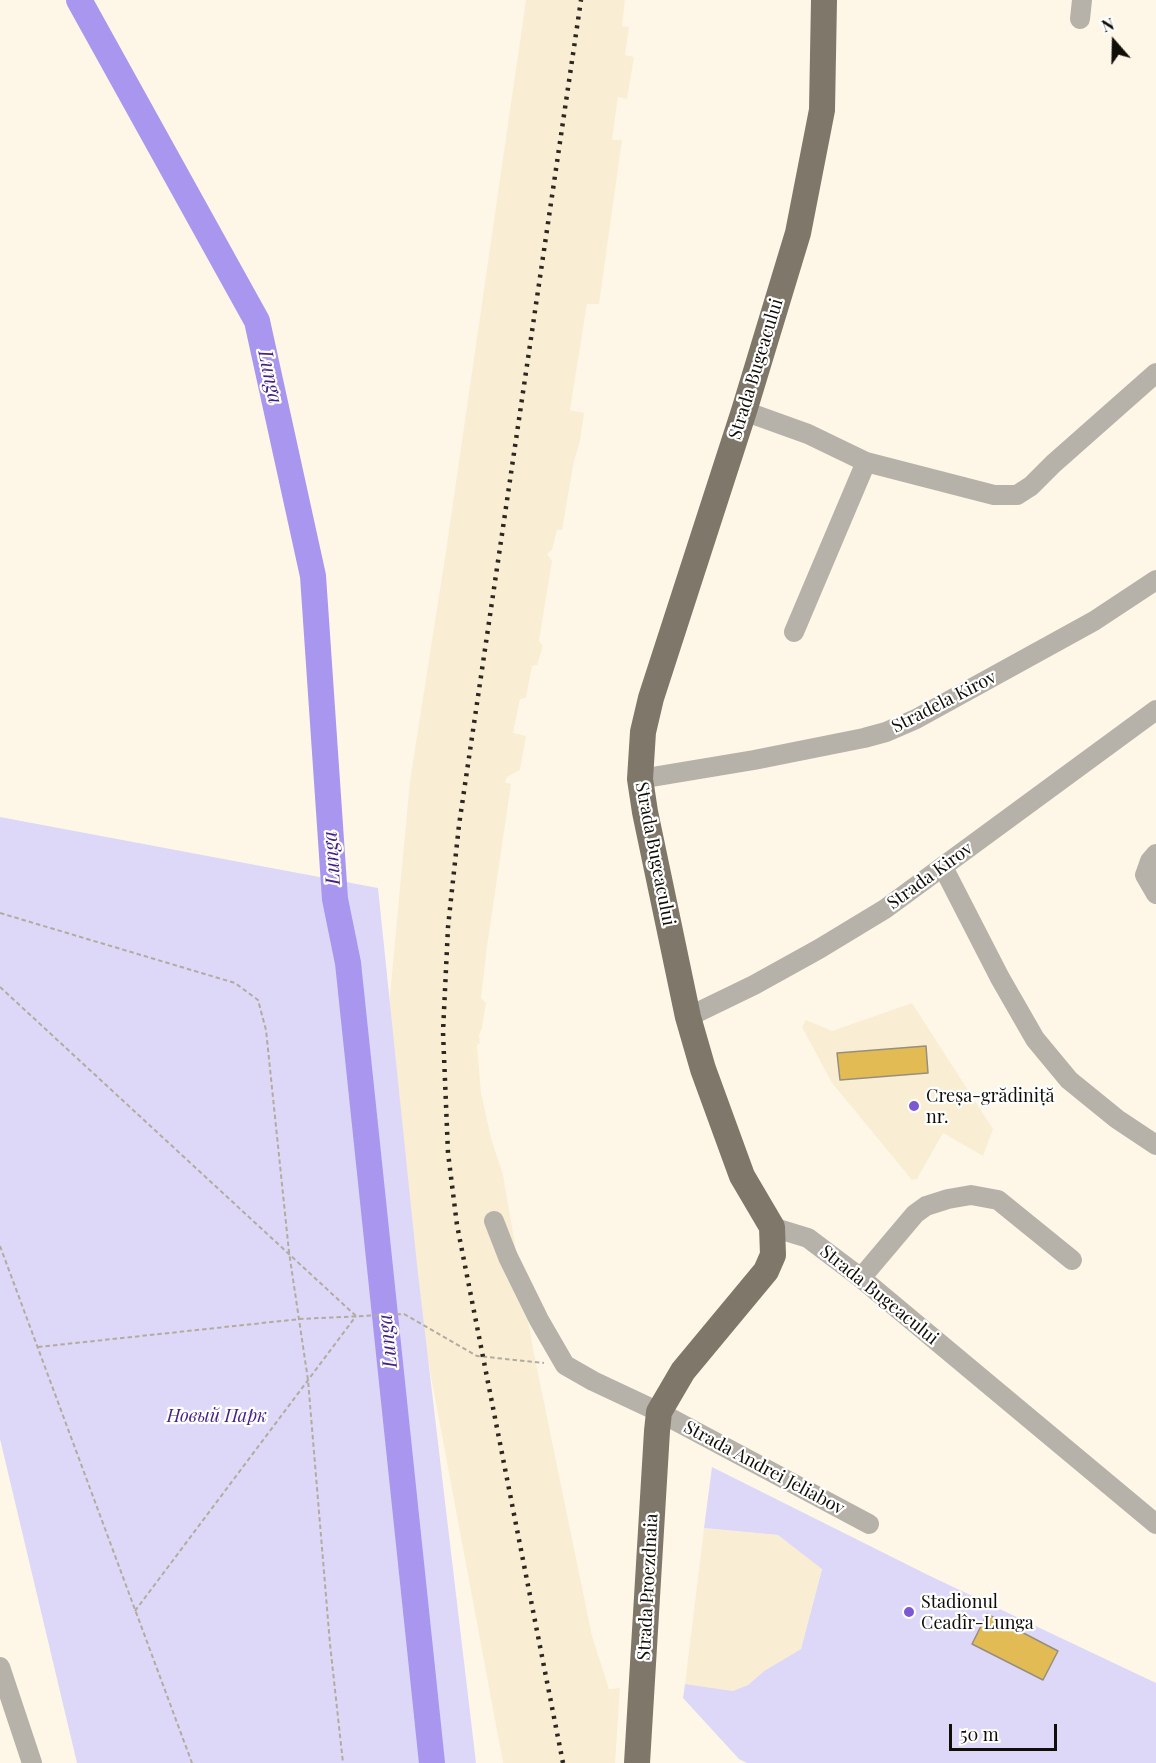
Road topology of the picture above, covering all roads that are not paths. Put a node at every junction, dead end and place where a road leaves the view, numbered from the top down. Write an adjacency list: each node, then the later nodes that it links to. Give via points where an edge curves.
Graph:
1 (824, 0): 3 (main road, Strada Bugeacului, via 822,110 811,173 798,233)
2 (1156, 373): 4 (street, via 1017,495 994,495)
3 (744, 411): 4 (street, via 807,434); 8 (main road, Strada Bugeacului, via 651,698 643,732)
4 (866, 462): 6 (street)
5 (1156, 580): 8 (street, Stradela Kirov, via 1083,626 886,732)
6 (794, 632)
7 (1156, 710): 10 (street, Strada Kirov)
8 (640, 779): 12 (main road, Strada Bugeacului)
9 (1156, 854): 11 (street, via 1145,875)
10 (944, 867): 12 (street, Strada Kirov, via 819,949); 13 (street, via 1035,1039 1069,1080)
11 (1156, 894)
12 (688, 1017): 15 (main road, Strada Bugeacului, via 742,1176)
13 (1156, 1145)
14 (494, 1221): 18 (street, via 539,1320 565,1365)
15 (772, 1227): 17 (street, Strada Bugeacului, via 808,1238); 18 (main road, Strada Proezdnaia, via 773,1255 766,1271 683,1371)
16 (1072, 1260): 17 (street, via 998,1200 971,1195 926,1206 915,1214)
17 (861, 1278): 20 (street, Strada Bugeacului)
18 (659, 1412): 19 (street, Strada Andrei Jeliabov); 23 (main road, Strada Proezdnaia)
19 (869, 1524)
20 (1156, 1524)
21 (0, 1667): 22 (street)
22 (32, 1763)
23 (637, 1763)

